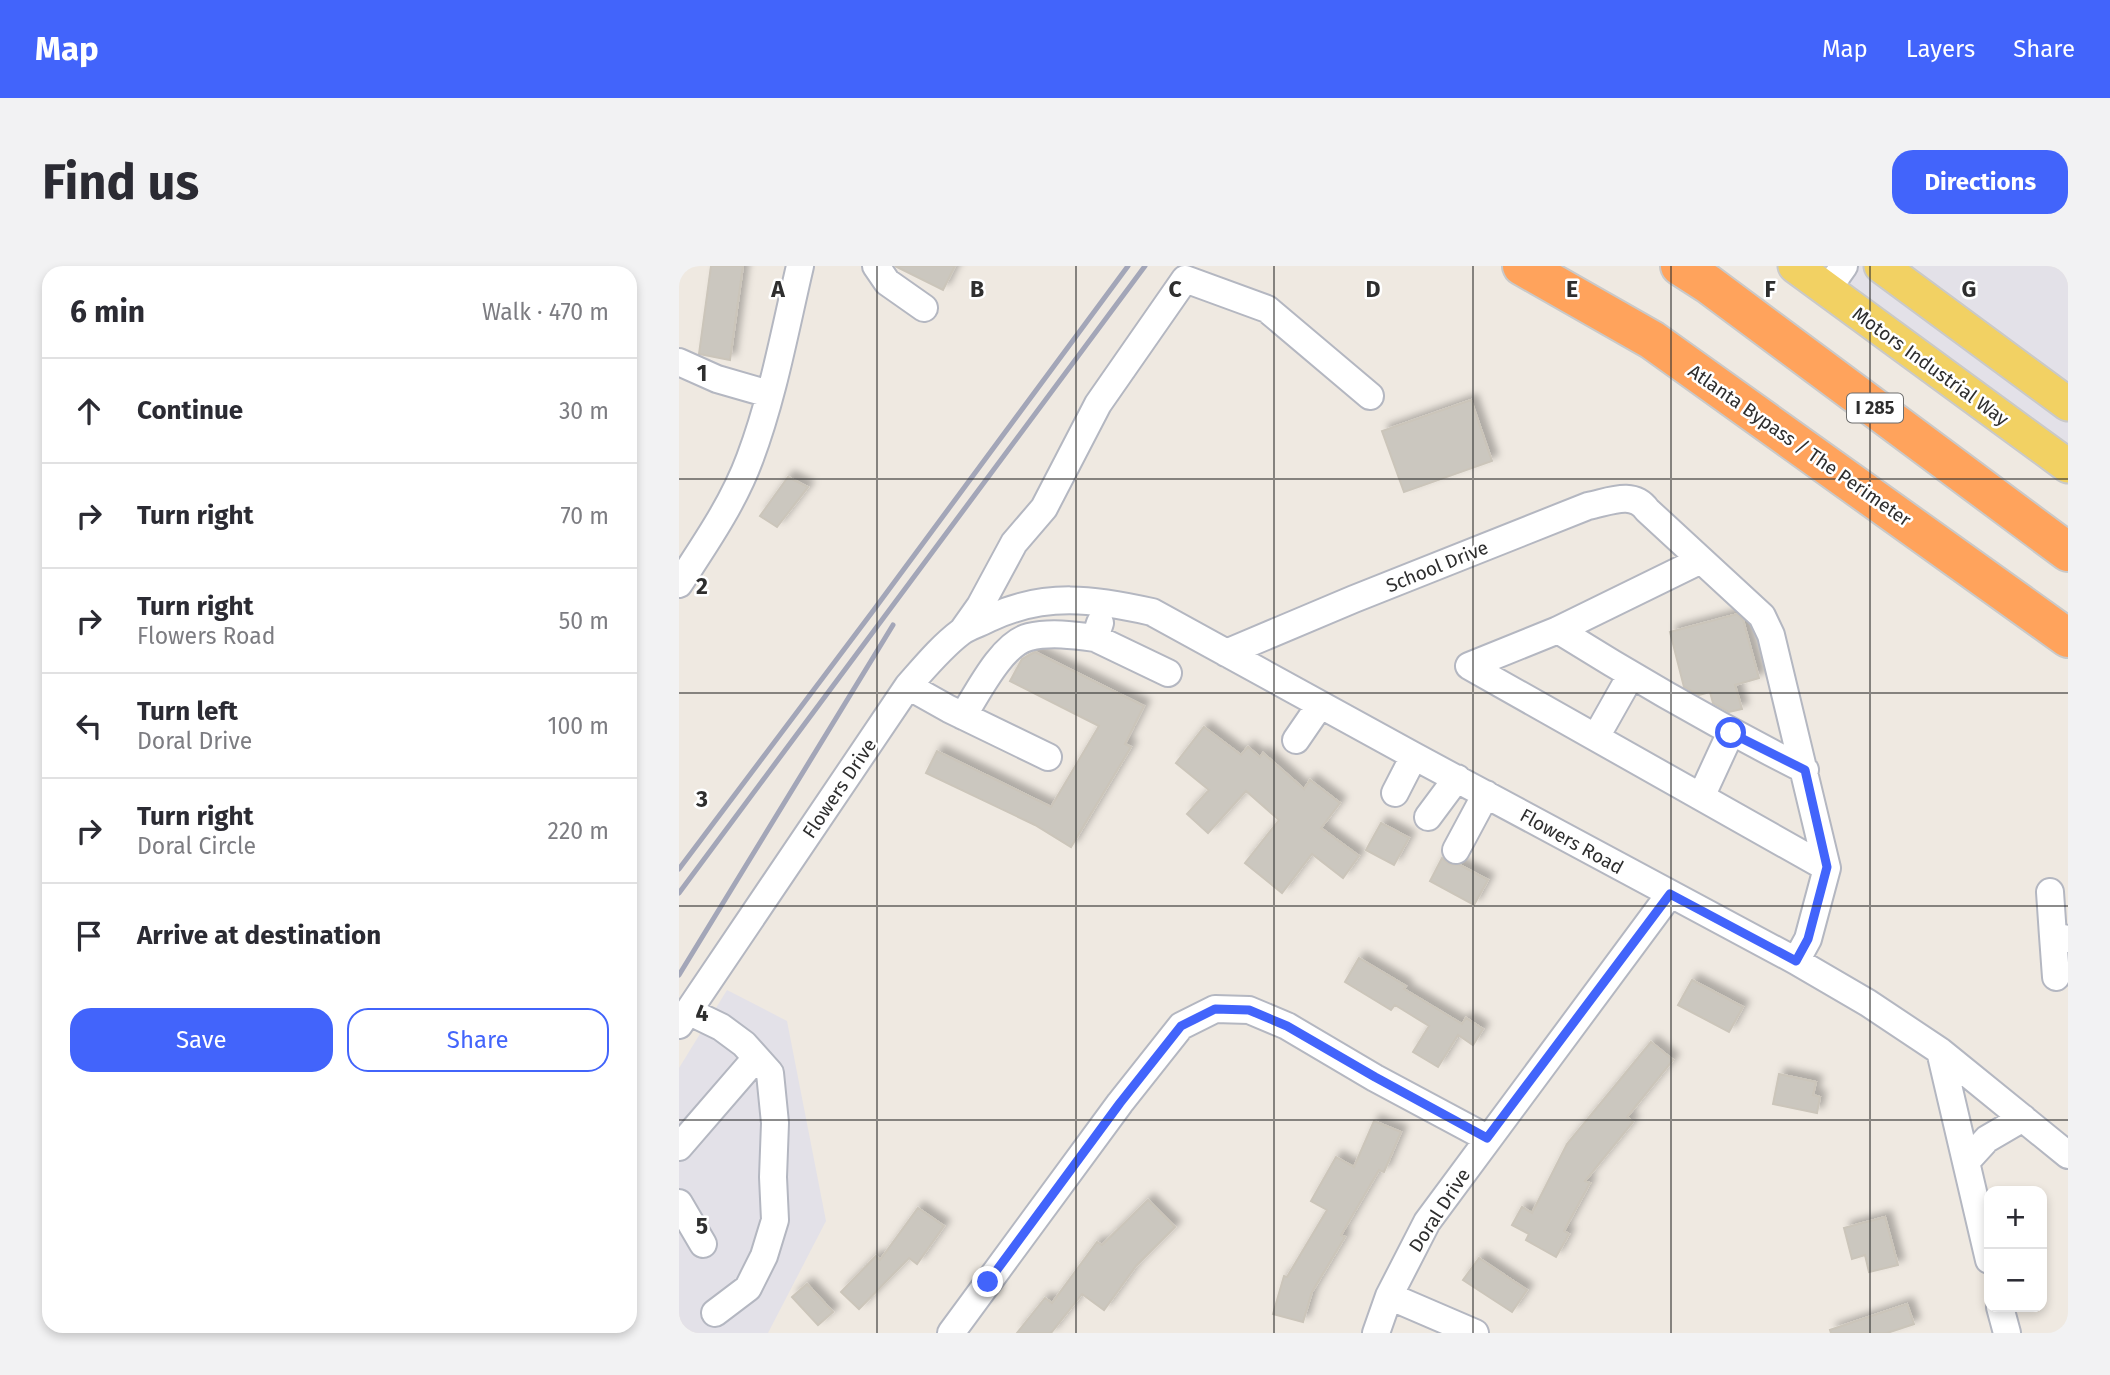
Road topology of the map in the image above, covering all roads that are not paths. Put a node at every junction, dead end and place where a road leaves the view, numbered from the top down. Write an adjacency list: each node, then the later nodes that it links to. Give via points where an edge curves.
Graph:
1 (800, 266): 10 (street)
2 (876, 266): 8 (street, via 887,282)
3 (1523, 266): 22 (highway, Atlanta Bypass / The Perimeter, via 1652,340)
4 (1680, 266): 14 (highway, I 285)
5 (1795, 266): 7 (main road, Motors Industrial Way)
6 (1881, 266): 12 (main road)
7 (1835, 278): 13 (main road, Motors Industrial Way)
8 (924, 308)
9 (679, 362): 10 (street)
10 (769, 394): 16 (street, via 750,458 728,507)
11 (1370, 396): 20 (street, via 1267,309 1185,279 1098,404 1044,508 1014,543)
12 (2068, 404)
13 (2068, 466)
14 (2068, 552)
15 (1701, 560): 19 (street); 23 (street, School Drive, via 1642,502 1628,498 1588,506); 34 (street, via 1762,616 1776,653)
16 (679, 584)
17 (1043, 600): 18 (street, Flowers Road); 20 (street, Flowers Drive)
18 (1107, 601): 21 (street); 23 (street, Flowers Road, via 1153,612)
19 (1558, 630): 25 (street); 30 (street, via 1469,666)
20 (962, 632): 26 (street, Flowers Drive)
21 (1095, 638): 24 (street); 28 (street, via 1025,637 1000,657)
22 (2068, 638)
23 (1226, 653): 27 (street, Flowers Road)
24 (1168, 673)
25 (1631, 675): 29 (street); 30 (street)
26 (908, 686): 28 (street); 47 (street, Flowers Drive)
27 (1320, 705): 31 (street); 32 (street, Flowers Road)
28 (963, 716): 33 (street)
29 (1731, 733): 34 (street); 38 (street)
30 (1596, 737): 38 (street)
31 (1297, 740)
32 (1415, 756): 35 (street, Flowers Road); 36 (street)
33 (1048, 757)
34 (1805, 770): 41 (street)
35 (1457, 778): 37 (street, Flowers Road); 39 (street)
36 (1395, 793)
37 (1486, 794): 40 (street); 43 (street, Flowers Road)
38 (1701, 797): 41 (street)
39 (1428, 817)
40 (1456, 850)
41 (1827, 867): 45 (street)
42 (2050, 892): 44 (street)
43 (1670, 894): 45 (street, Flowers Road); 51 (street, Doral Drive)
44 (2060, 938): 46 (street)
45 (1802, 950): 48 (street, Flowers Road, via 1868,1003)
46 (2056, 977)
47 (684, 1018): 49 (street, via 721,1027)
48 (1940, 1051): 50 (street, Flowers Road); 54 (street)
49 (756, 1058): 52 (street); 60 (street, via 770,1073 775,1220 748,1288)
50 (2024, 1118): 53 (street, Flowers Road); 54 (street, via 1987,1139)
51 (1487, 1138): 58 (street, Doral Drive, via 1427,1222); 61 (street, via 1287,1026 1249,1010 1215,1009 1181,1026)
52 (679, 1147)
53 (2068, 1155)
54 (1966, 1161): 57 (street)
55 (679, 1203): 56 (street)
56 (703, 1244)
57 (1986, 1249)
58 (1389, 1296): 62 (street, Doral Drive); 63 (street)
59 (2001, 1312): 64 (street)
60 (715, 1313)
61 (951, 1333)
62 (1376, 1333)
63 (1475, 1333)
64 (2007, 1333)

